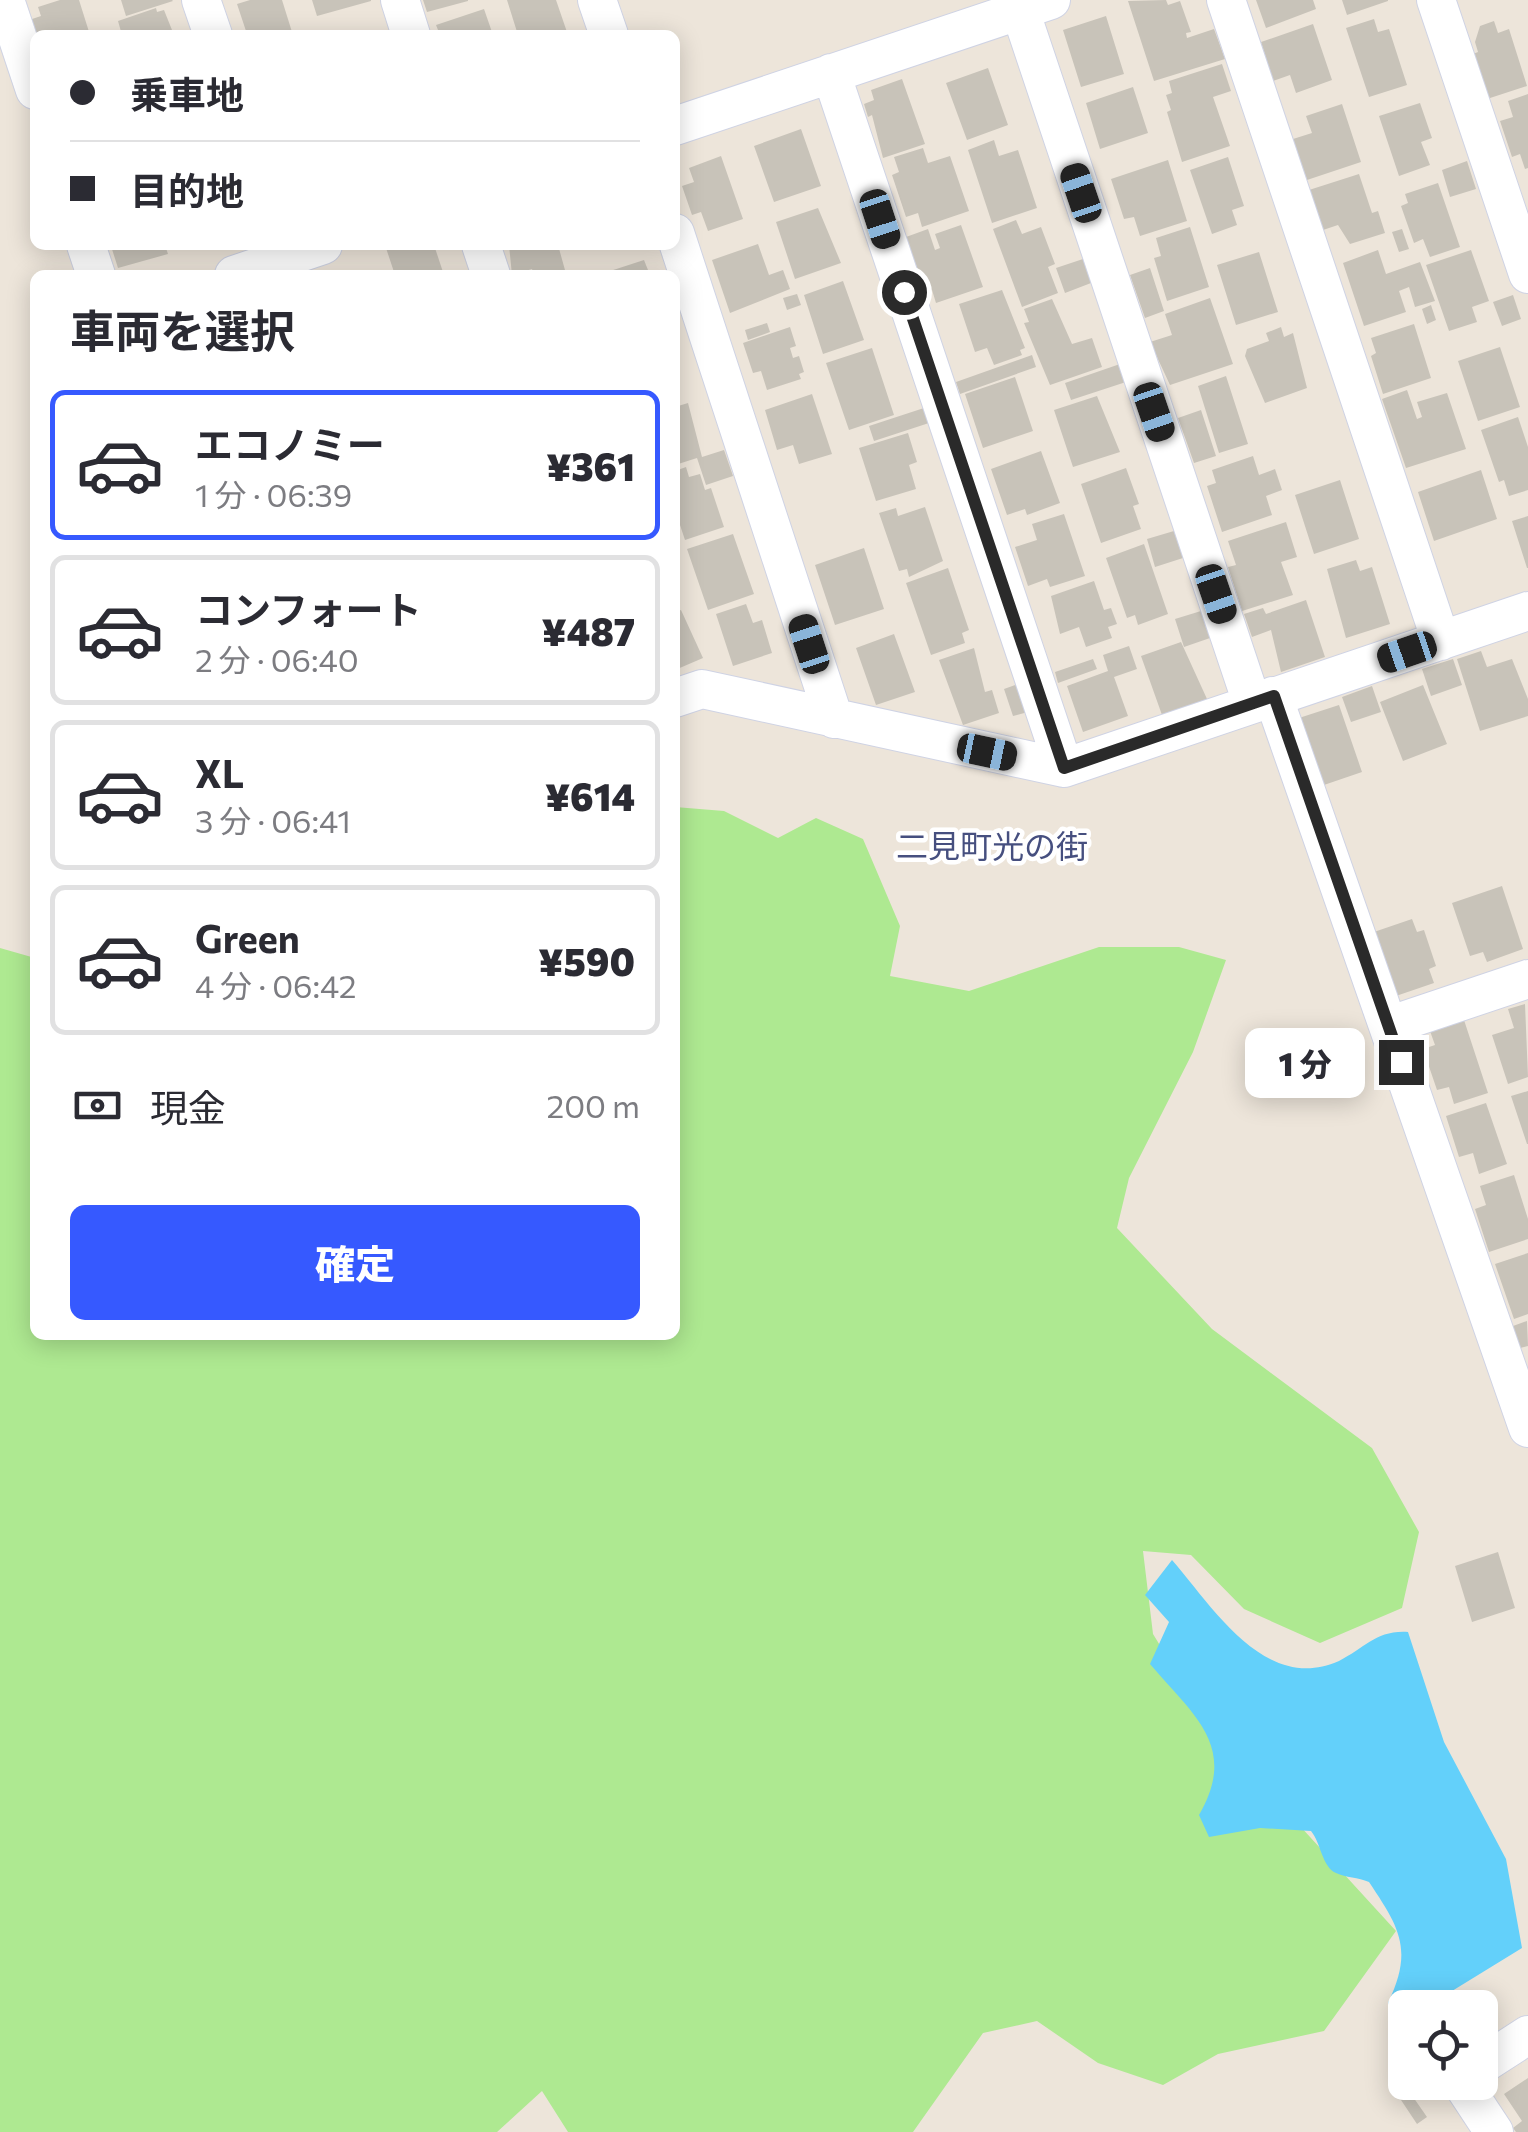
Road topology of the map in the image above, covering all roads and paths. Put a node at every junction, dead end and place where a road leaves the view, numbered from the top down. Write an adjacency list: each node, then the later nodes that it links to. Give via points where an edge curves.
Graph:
1 (5, 0): 12 (street)
2 (201, 0): 8 (street)
3 (400, 0): 9 (street)
4 (597, 0): 10 (street)
5 (1226, 0): 19 (street)
6 (1447, 3): 17 (street)
7 (1036, 5): 11 (street); 21 (street)
8 (211, 30)
9 (409, 30)
10 (607, 30)
11 (830, 73): 13 (street); 23 (street)
12 (30, 75)
13 (680, 124)
14 (680, 249): 22 (street)
15 (298, 255): 16 (street)
16 (250, 270)
17 (1528, 274)
18 (1528, 610): 19 (street)
19 (1441, 641): 21 (street)
20 (680, 697): 22 (street, via 702,690)
21 (1263, 700): 23 (street); 25 (street)
22 (834, 719): 23 (street)
23 (1064, 768)
24 (1528, 979): 25 (street)
25 (1388, 1026): 26 (street)
26 (1528, 1428)
27 (1528, 2035): 28 (street)
28 (1498, 2054)
29 (1473, 2100): 30 (street)
30 (1494, 2132)

